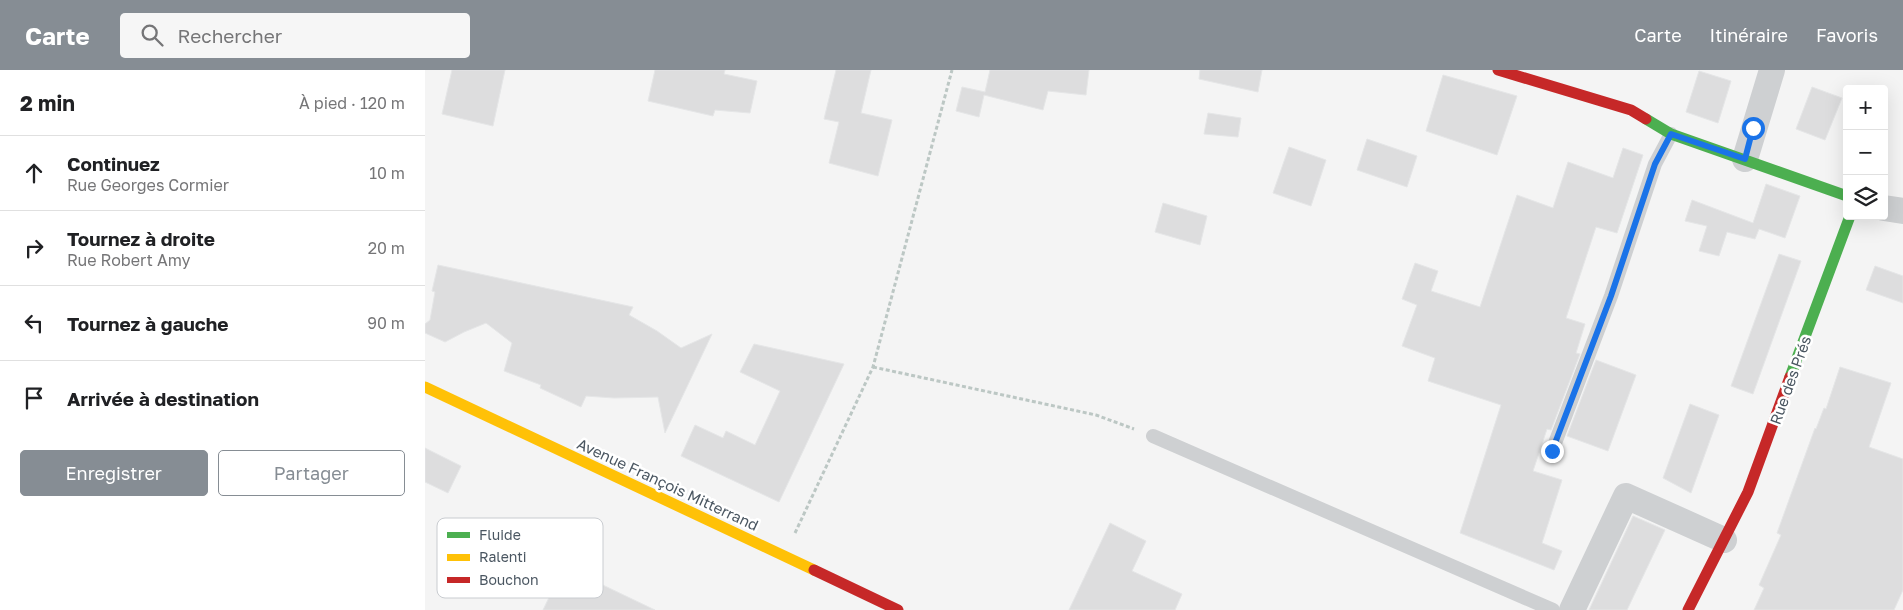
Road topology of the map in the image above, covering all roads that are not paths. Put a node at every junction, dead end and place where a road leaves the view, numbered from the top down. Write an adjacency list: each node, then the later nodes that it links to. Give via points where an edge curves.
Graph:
1 (1498, 70): 3 (street, via 1631,110)
2 (1772, 70): 4 (street)
3 (1671, 134): 4 (street); 11 (lane, via 1655,164 1611,296)
4 (1745, 159): 5 (street)
5 (1843, 195)
6 (1888, 209): 7 (street)
7 (1903, 211)
8 (1849, 220): 12 (street, Rue des Prés, via 1748,492)
9 (425, 387): 13 (street, Avenue François Mitterrand)
10 (1153, 436): 14 (lane)
11 (1552, 451)
12 (1724, 540): 15 (street, via 1626,496); 16 (street, Rue des Prés)
13 (898, 610)
14 (1553, 610)
15 (1572, 610)
16 (1688, 610)

